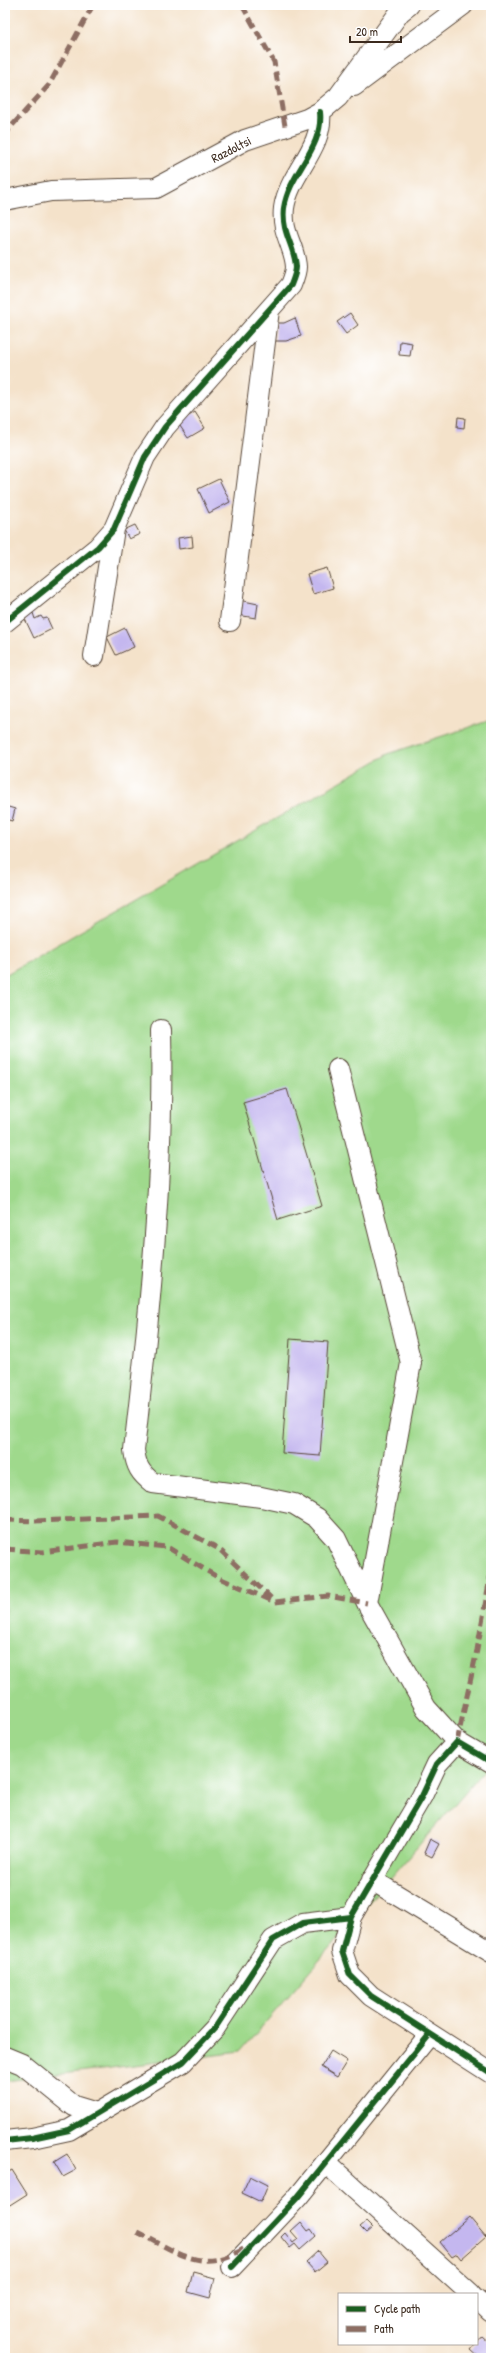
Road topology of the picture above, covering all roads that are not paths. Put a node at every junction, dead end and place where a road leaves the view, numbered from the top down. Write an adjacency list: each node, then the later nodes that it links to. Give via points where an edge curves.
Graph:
1 (409, 5): 3 (street, Razdoltsi, via 400,12)
2 (463, 5): 3 (street)
3 (338, 97): 4 (street, Razdoltsi)
4 (320, 112): 5 (street, Razdoltsi, via 245,140 156,188 51,191); 6 (street, via 322,124 318,136 293,181 284,207 284,231 296,268 291,285)
5 (5, 200)
6 (269, 310): 7 (street, via 165,427 145,457); 8 (street)
7 (114, 529): 9 (street, via 98,547); 10 (street)
8 (230, 621)
9 (5, 622)
10 (94, 656)
11 (161, 1030): 13 (street, via 163,1107 147,1337 134,1450 135,1463 142,1475 153,1483 261,1497 294,1504 317,1518 336,1539)
12 (338, 1069): 13 (street, via 411,1363)
13 (367, 1603): 14 (street, via 426,1708)
14 (457, 1742): 15 (street); 16 (street, via 437,1764 422,1796)
15 (491, 1762)
16 (372, 1880): 17 (street); 18 (street)
17 (351, 1917): 19 (street, via 342,1951 350,1975 371,1996); 22 (street, via 303,1923 273,1940 215,2028 183,2062)
18 (491, 1952)
19 (430, 2034): 21 (street); 24 (street)
20 (5, 2057): 22 (street, via 22,2064 74,2106)
21 (491, 2073)
22 (97, 2113): 23 (street, via 69,2130)
23 (5, 2141)
24 (326, 2163): 25 (street); 26 (street)
25 (232, 2267)
26 (470, 2293)
27 (478, 2300): 28 (street)
28 (491, 2312)

